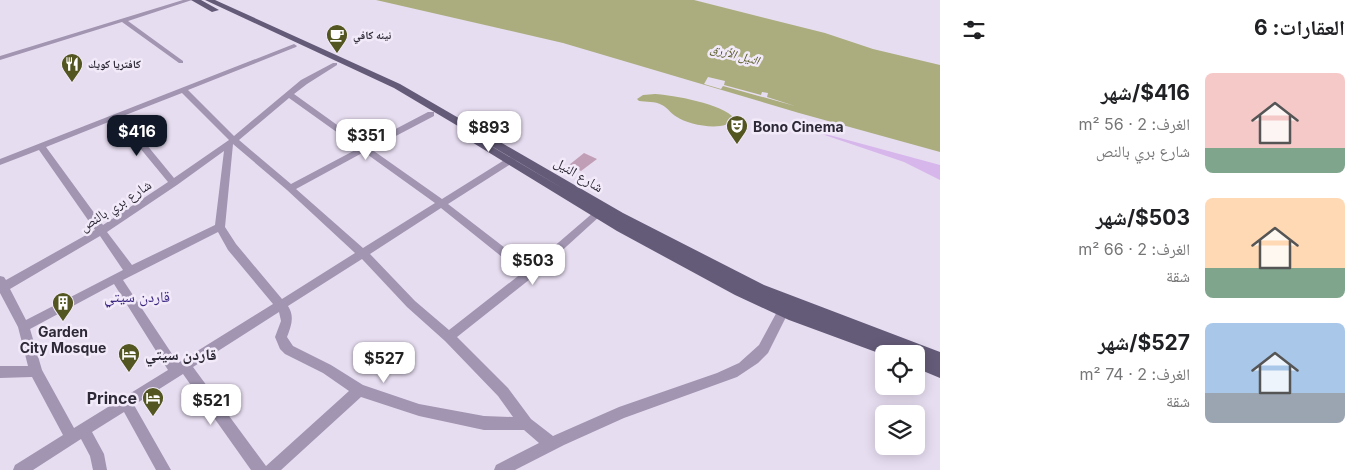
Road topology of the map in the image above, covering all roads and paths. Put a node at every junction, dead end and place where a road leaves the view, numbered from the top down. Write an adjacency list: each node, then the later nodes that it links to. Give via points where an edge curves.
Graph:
1 (189, 0): 4 (street)
2 (195, 0): 5 (main road, شارع النيل)
3 (209, 0): 16 (main road, شارع النيل, via 397,86)
4 (124, 20): 6 (street); 7 (street)
5 (294, 46): 8 (main road, شارع النيل); 9 (street)
6 (0, 58)
7 (181, 62)
8 (335, 64): 10 (street, شارع بري بالنص); 11 (main road, شارع النيل)
9 (184, 90): 12 (street); 13 (street)
10 (288, 94): 13 (street, شارع بري بالنص); 15 (street)
11 (431, 114): 15 (street); 16 (main road, شارع النيل)
12 (118, 116): 14 (street); 18 (street)
13 (231, 142): 18 (street, شارع بري بالنص); 19 (street); 22 (street)
14 (41, 146): 17 (street); 23 (street)
15 (366, 148): 19 (street); 20 (street)
16 (510, 157): 20 (street); 21 (main road, شارع النيل); 34 (main road, شارع النيل, via 759,289)
17 (0, 162)
18 (174, 183): 23 (street, شارع بري بالنص)
19 (290, 188): 24 (street)
20 (441, 203): 24 (street); 26 (street)
21 (597, 214): 26 (street); 30 (main road, شارع النيل, via 690,266)
22 (220, 227): 25 (street); 29 (street, via 232,247)
23 (101, 231): 25 (street); 28 (street, شارع بري بالنص)
24 (362, 253): 29 (street); 32 (street, via 411,304)
25 (130, 271): 27 (street)
26 (530, 273): 32 (street)
27 (116, 278): 31 (street); 36 (street)
28 (1, 286): 31 (street)
29 (280, 305): 36 (street); 40 (street, via 288,318 281,335 286,347)
30 (783, 311): 33 (main road, شارع النيل); 44 (street, via 766,345 742,368 724,378 660,398)
31 (24, 327): 37 (street)
32 (449, 336): 42 (street, via 503,392)
33 (875, 345)
34 (940, 359)
35 (925, 365): 38 (main road)
36 (181, 369): 41 (street); 48 (street)
37 (36, 371): 39 (street); 43 (street)
38 (940, 371)
39 (0, 372)
40 (359, 390): 42 (street, via 419,410 484,423); 49 (street)
41 (126, 403): 43 (street); 47 (street)
42 (526, 424): 44 (street)
43 (78, 434): 45 (street); 46 (street, via 97,454)
44 (551, 443): 50 (street)
45 (20, 470)
46 (100, 470)
47 (164, 470)
48 (260, 470)
49 (271, 470)
50 (501, 470)

